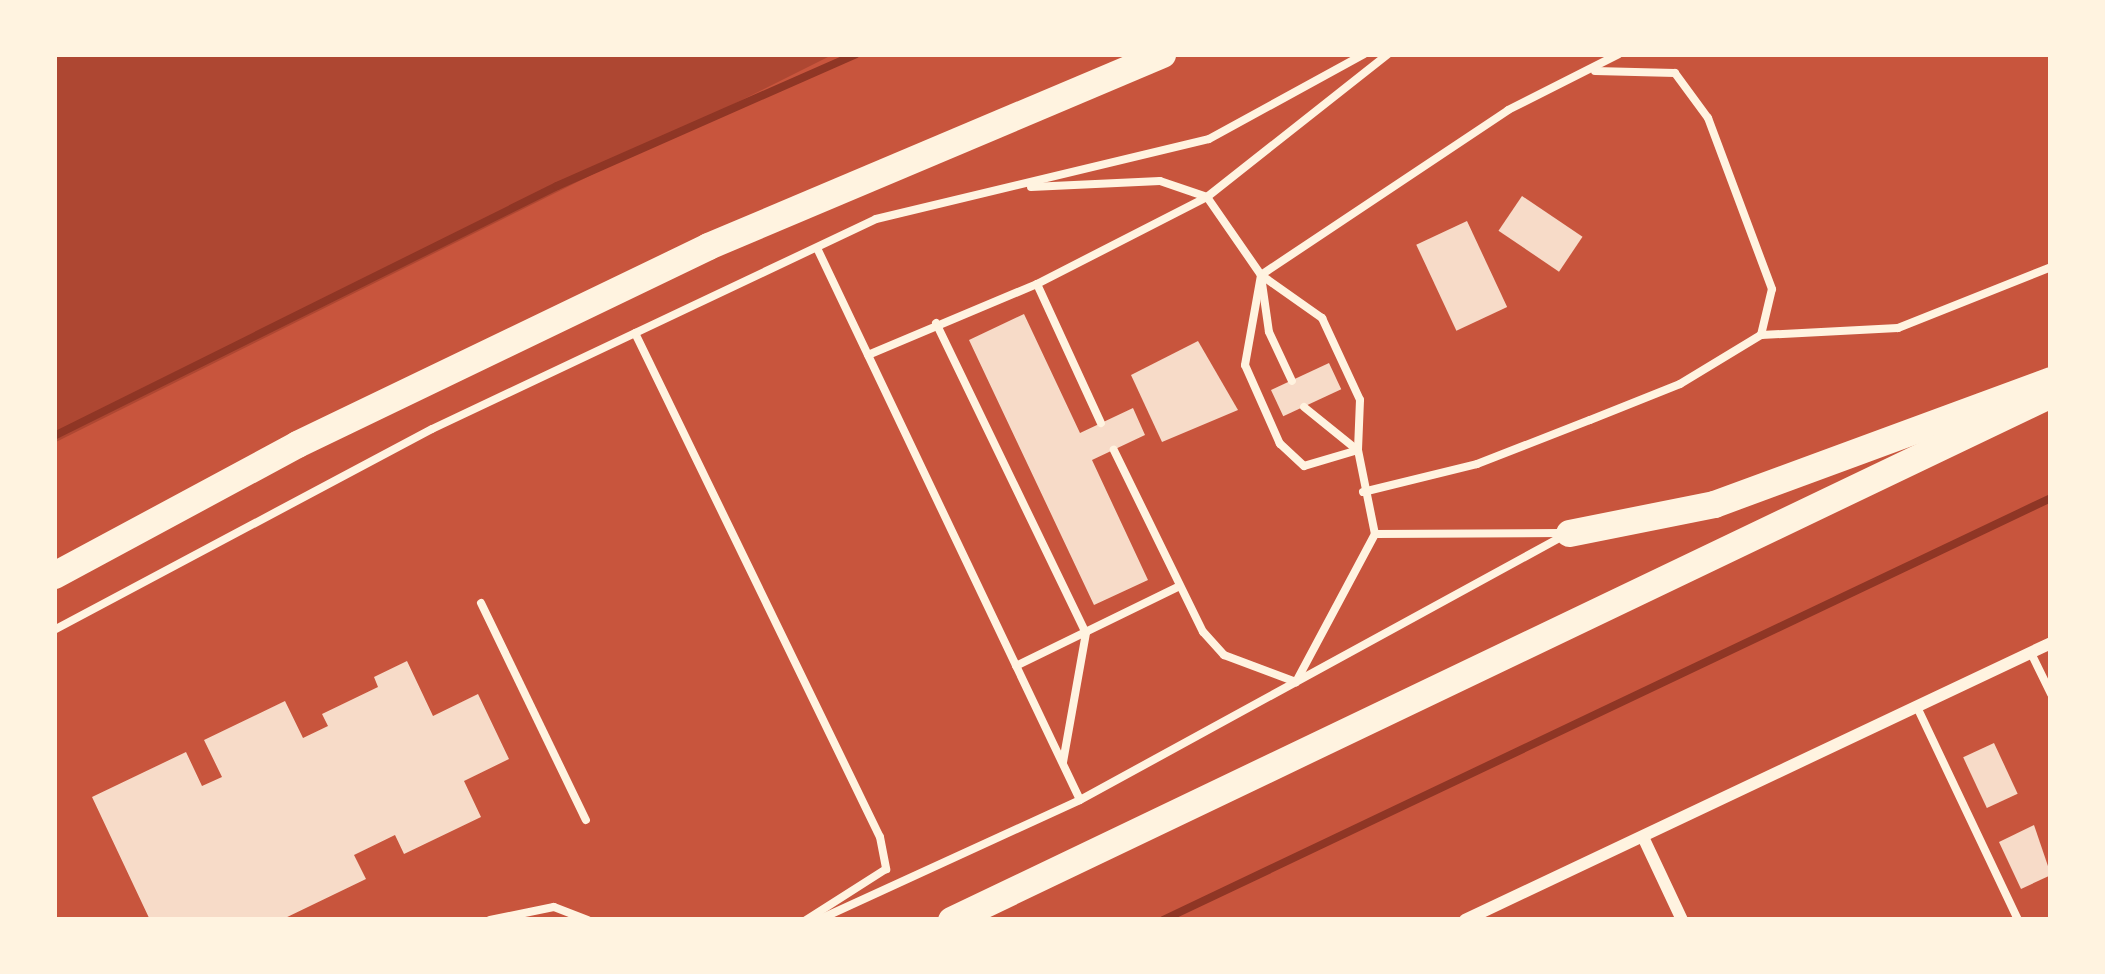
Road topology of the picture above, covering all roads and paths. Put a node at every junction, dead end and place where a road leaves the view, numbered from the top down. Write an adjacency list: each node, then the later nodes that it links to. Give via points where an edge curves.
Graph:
1 (1162, 54): 26 (highway, via 708,246 297,444)
2 (1364, 54): 6 (lane, via 1209,139)
3 (1388, 54): 7 (lane)
4 (1619, 54): 5 (lane)
5 (1595, 71): 10 (lane, via 1508,110); 14 (lane, via 1675,73 1708,118 1772,289)
6 (998, 190): 7 (lane, via 1112,178 1160,181); 8 (lane, via 876,219)
7 (1207, 197): 10 (lane); 11 (lane)
8 (817, 248): 13 (lane); 15 (lane)
9 (2051, 267): 14 (lane, via 1898,328)
10 (1261, 275): 17 (lane, via 1269,332); 22 (lane, via 1322,318 1360,400); 22 (lane, via 1245,365 1280,443 1304,466)
11 (1037, 284): 12 (lane); 20 (lane)
12 (936, 322): 15 (lane); 30 (lane)
13 (635, 333): 29 (lane, via 228,532); 43 (lane, via 863,800 886,869)
14 (1761, 334): 23 (lane, via 1680,384 1590,420 1477,464)
15 (868, 355): 33 (lane)
16 (2051, 380): 24 (highway, via 1714,504)
17 (1292, 381)
18 (2051, 394): 45 (highway)
19 (1304, 407): 22 (lane)
20 (1101, 423)
21 (1114, 450): 27 (lane)
22 (1358, 450): 23 (lane)
23 (1363, 492): 25 (lane)
24 (1569, 533): 25 (lane); 34 (lane)
25 (1376, 534): 34 (lane)
26 (54, 575)
27 (1180, 586): 30 (lane); 34 (lane, via 1225,655)
28 (481, 603): 39 (lane)
29 (54, 630)
30 (1086, 633): 33 (lane); 37 (lane)
31 (2051, 643): 32 (street)
32 (2031, 653): 35 (lane); 36 (street)
33 (1016, 666): 37 (lane)
34 (1296, 682): 38 (lane)
35 (2051, 694)
36 (1917, 706): 40 (street); 48 (lane)
37 (1063, 763): 38 (lane)
38 (1080, 800): 44 (lane)
39 (586, 820)
40 (1642, 837): 46 (street); 47 (street)
41 (490, 920): 42 (lane, via 554,907)
42 (589, 920)
43 (806, 920)
44 (818, 920)
45 (951, 920)
46 (1465, 920)
47 (1682, 920)
48 (2018, 920)

